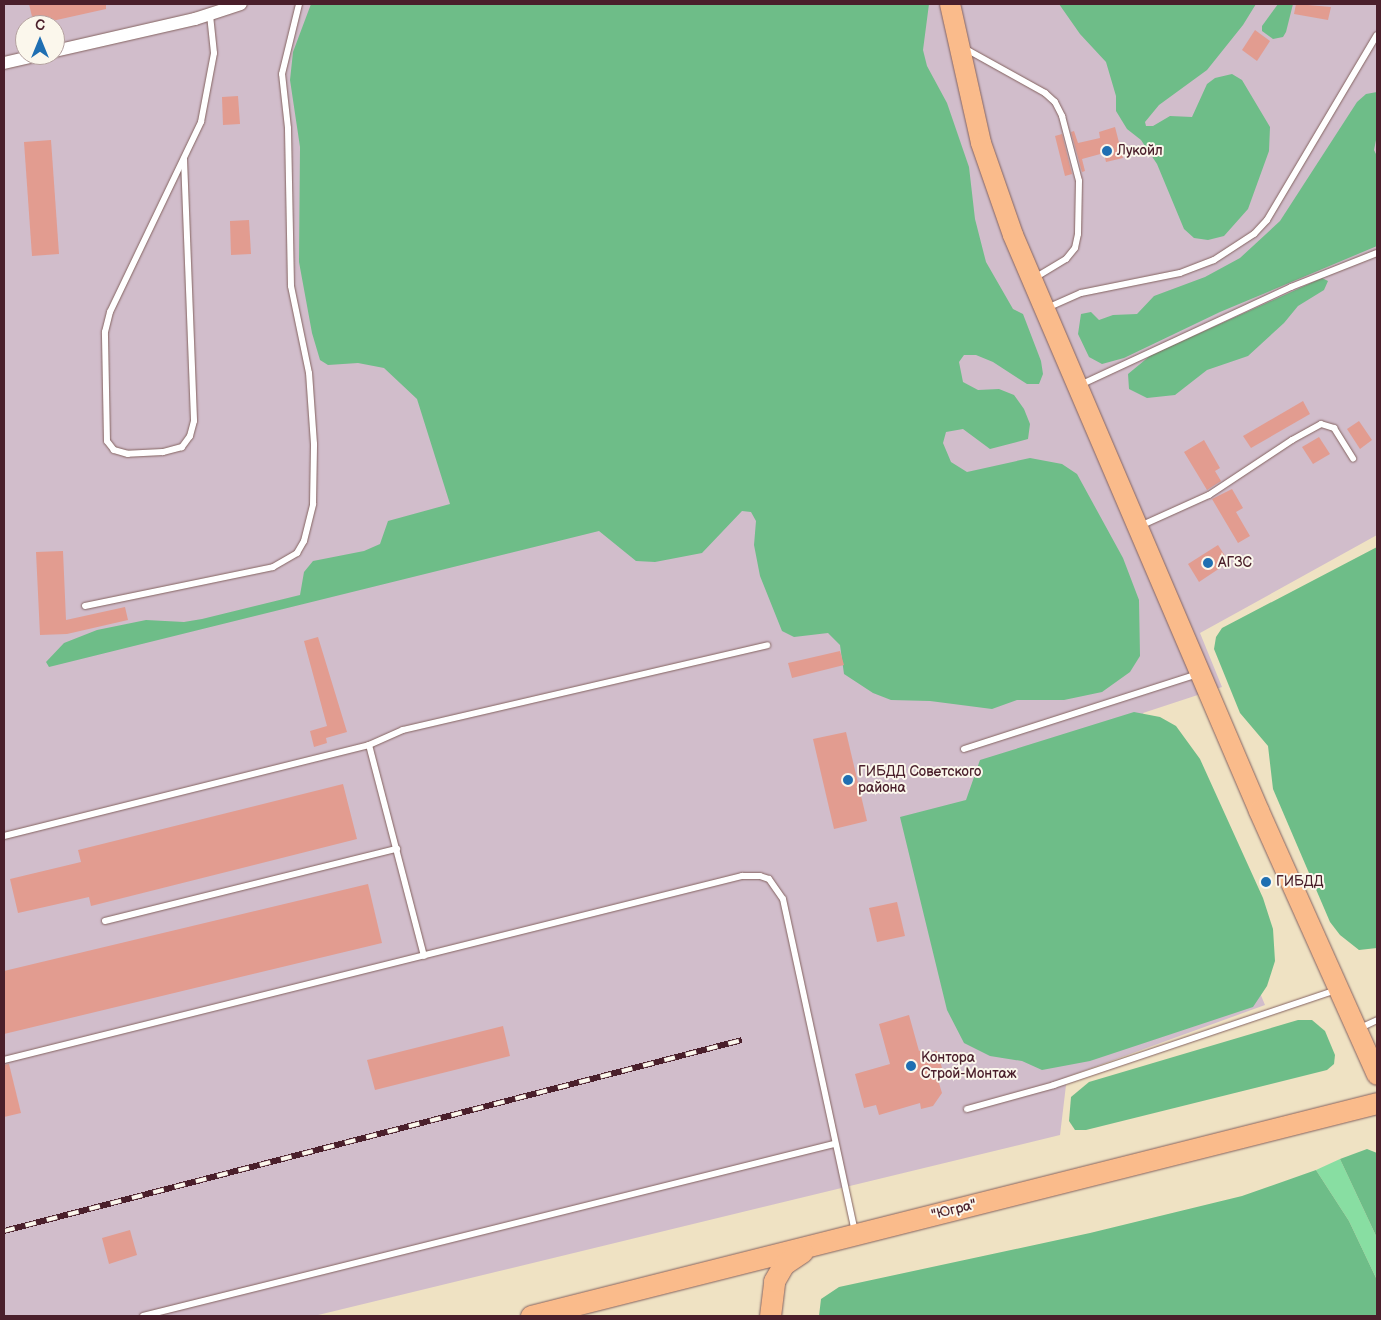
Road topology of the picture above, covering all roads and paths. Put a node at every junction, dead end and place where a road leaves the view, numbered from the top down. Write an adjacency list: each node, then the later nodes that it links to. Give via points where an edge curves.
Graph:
1 (241, 4): 4 (street)
2 (299, 4): 15 (lane, via 282,74 288,128 291,286 309,374 314,444 312,504 304,540 297,553 273,567)
3 (950, 4): 6 (main road)
4 (210, 15): 7 (street); 8 (lane, via 214,53 207,97 201,122)
5 (1377, 35): 11 (lane, via 1267,220 1254,234 1214,260 1180,273 1081,293)
6 (957, 43): 10 (main road, via 984,151); 10 (lane, via 1045,93 1055,102 1062,116 1079,182 1078,234 1075,248 1066,259)
7 (65, 49)
8 (184, 159): 8 (lane, via 194,421 190,436 182,447 128,454 114,450 107,441 105,332 110,312)
9 (1377, 253): 12 (lane, via 1291,287)
10 (1031, 280): 11 (main road)
11 (1044, 309): 12 (main road)
12 (1077, 386): 14 (main road)
13 (1353, 458): 14 (lane, via 1334,428 1322,424 1209,495)
14 (1137, 528): 17 (main road)
15 (84, 606)
16 (767, 645): 18 (lane, via 403,730)
17 (1200, 674): 19 (lane); 24 (main road)
18 (369, 745): 20 (lane); 21 (lane)
19 (964, 749)
20 (4, 836)
21 (396, 850): 22 (lane); 23 (lane)
22 (105, 921)
23 (424, 956): 27 (lane); 31 (lane, via 742,876 769,879 783,899)
24 (1340, 989): 26 (main road); 30 (lane, via 1054,1085)
25 (1377, 1020): 26 (lane)
26 (1357, 1029): 28 (main road)
27 (4, 1060)
28 (1377, 1075)
29 (1377, 1103): 32 (highway, "Югра")
30 (967, 1109)
31 (834, 1144): 32 (lane); 34 (lane)
32 (856, 1234): 33 (highway, "Югра")
33 (823, 1243): 35 (highway, "Югра"); 36 (highway, via 784,1264 770,1292)
34 (143, 1316)
35 (531, 1316)
36 (770, 1316)

